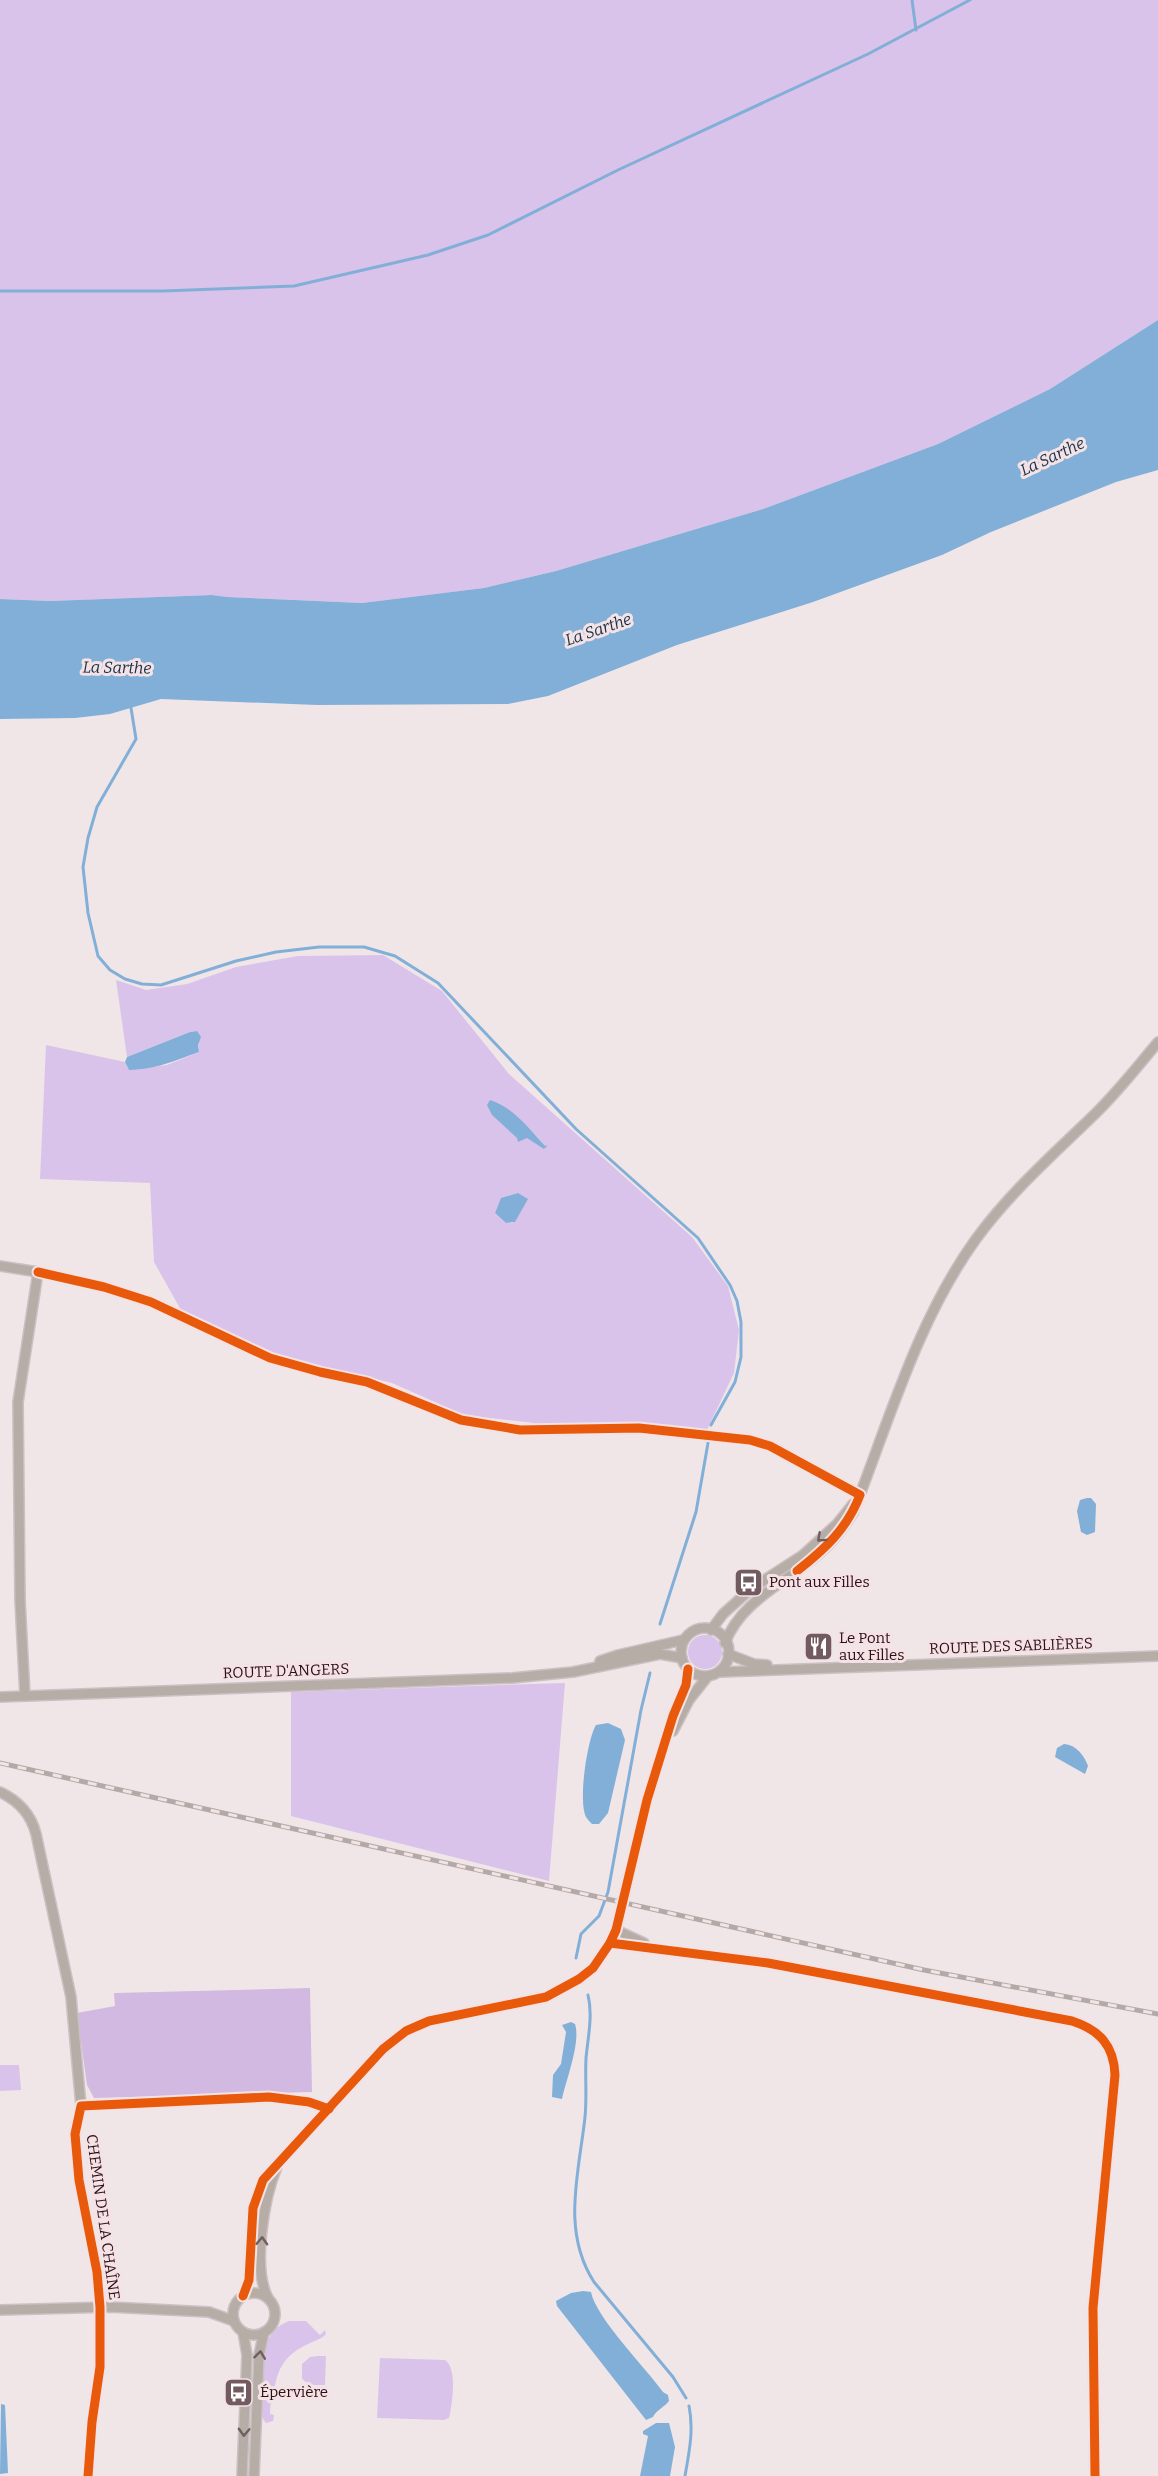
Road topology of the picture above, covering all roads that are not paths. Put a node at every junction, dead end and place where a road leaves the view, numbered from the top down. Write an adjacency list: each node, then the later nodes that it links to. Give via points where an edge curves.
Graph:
1 (1158, 1042): 4 (street, via 1100,1109 1018,1188 976,1238 926,1323)
2 (0, 1266): 3 (street)
3 (36, 1271): 4 (street, via 151,1302 270,1358 367,1382 461,1420 520,1430 639,1428 750,1440 770,1446); 16 (street, via 18,1402)
4 (860, 1495): 5 (street, one-way to 5, via 828,1532 802,1555 752,1588); 7 (street, via 854,1513 835,1538 753,1604 731,1627)
5 (711, 1630): 6 (street, via 695,1630); 7 (street)
6 (683, 1640): 10 (street); 13 (street, ROUTE D'ANGERS, via 618,1655)
7 (725, 1643): 8 (street)
8 (728, 1654): 11 (street, ROUTE DES SABLIÈRES, via 754,1664); 14 (street)
9 (1158, 1656): 11 (street, ROUTE DES SABLIÈRES)
10 (682, 1658): 12 (street); 13 (street, ROUTE D'ANGERS, via 660,1654)
11 (794, 1667): 14 (street, ROUTE DES SABLIÈRES)
12 (688, 1670): 15 (street); 18 (street)
13 (573, 1671): 16 (street, ROUTE D'ANGERS, via 512,1678)
14 (721, 1672): 15 (street)
15 (708, 1676): 18 (street, via 689,1700)
16 (25, 1696): 17 (street, ROUTE D'ANGERS)
17 (0, 1697)
18 (663, 1749): 20 (street)
19 (0, 1792): 23 (street, via 26,1811 36,1834 71,1997)
20 (616, 1930): 21 (street); 22 (street)
21 (610, 1943): 22 (street); 24 (street, via 593,1968 558,1992 524,2003 429,2021 393,2039)
22 (654, 1948): 34 (street, via 768,1963 1072,2021 1101,2036 1113,2056 1115,2075 1093,2308)
23 (81, 2106)
24 (278, 2165): 25 (street, one-way to 24, via 261,2271 263,2220); 26 (street, via 267,2173 255,2199 249,2280)
25 (268, 2298): 26 (street, via 256,2293); 31 (street, via 275,2316)
26 (239, 2299): 28 (street); 29 (street)
27 (0, 2310): 28 (street, via 110,2307)
28 (209, 2312): 29 (street)
29 (234, 2321): 30 (street)
30 (243, 2332): 31 (street); 32 (street, one-way to 32, via 247,2355)
31 (264, 2332): 33 (street, one-way to 31, via 259,2355)
32 (242, 2476)
33 (254, 2476)
34 (1095, 2476)

